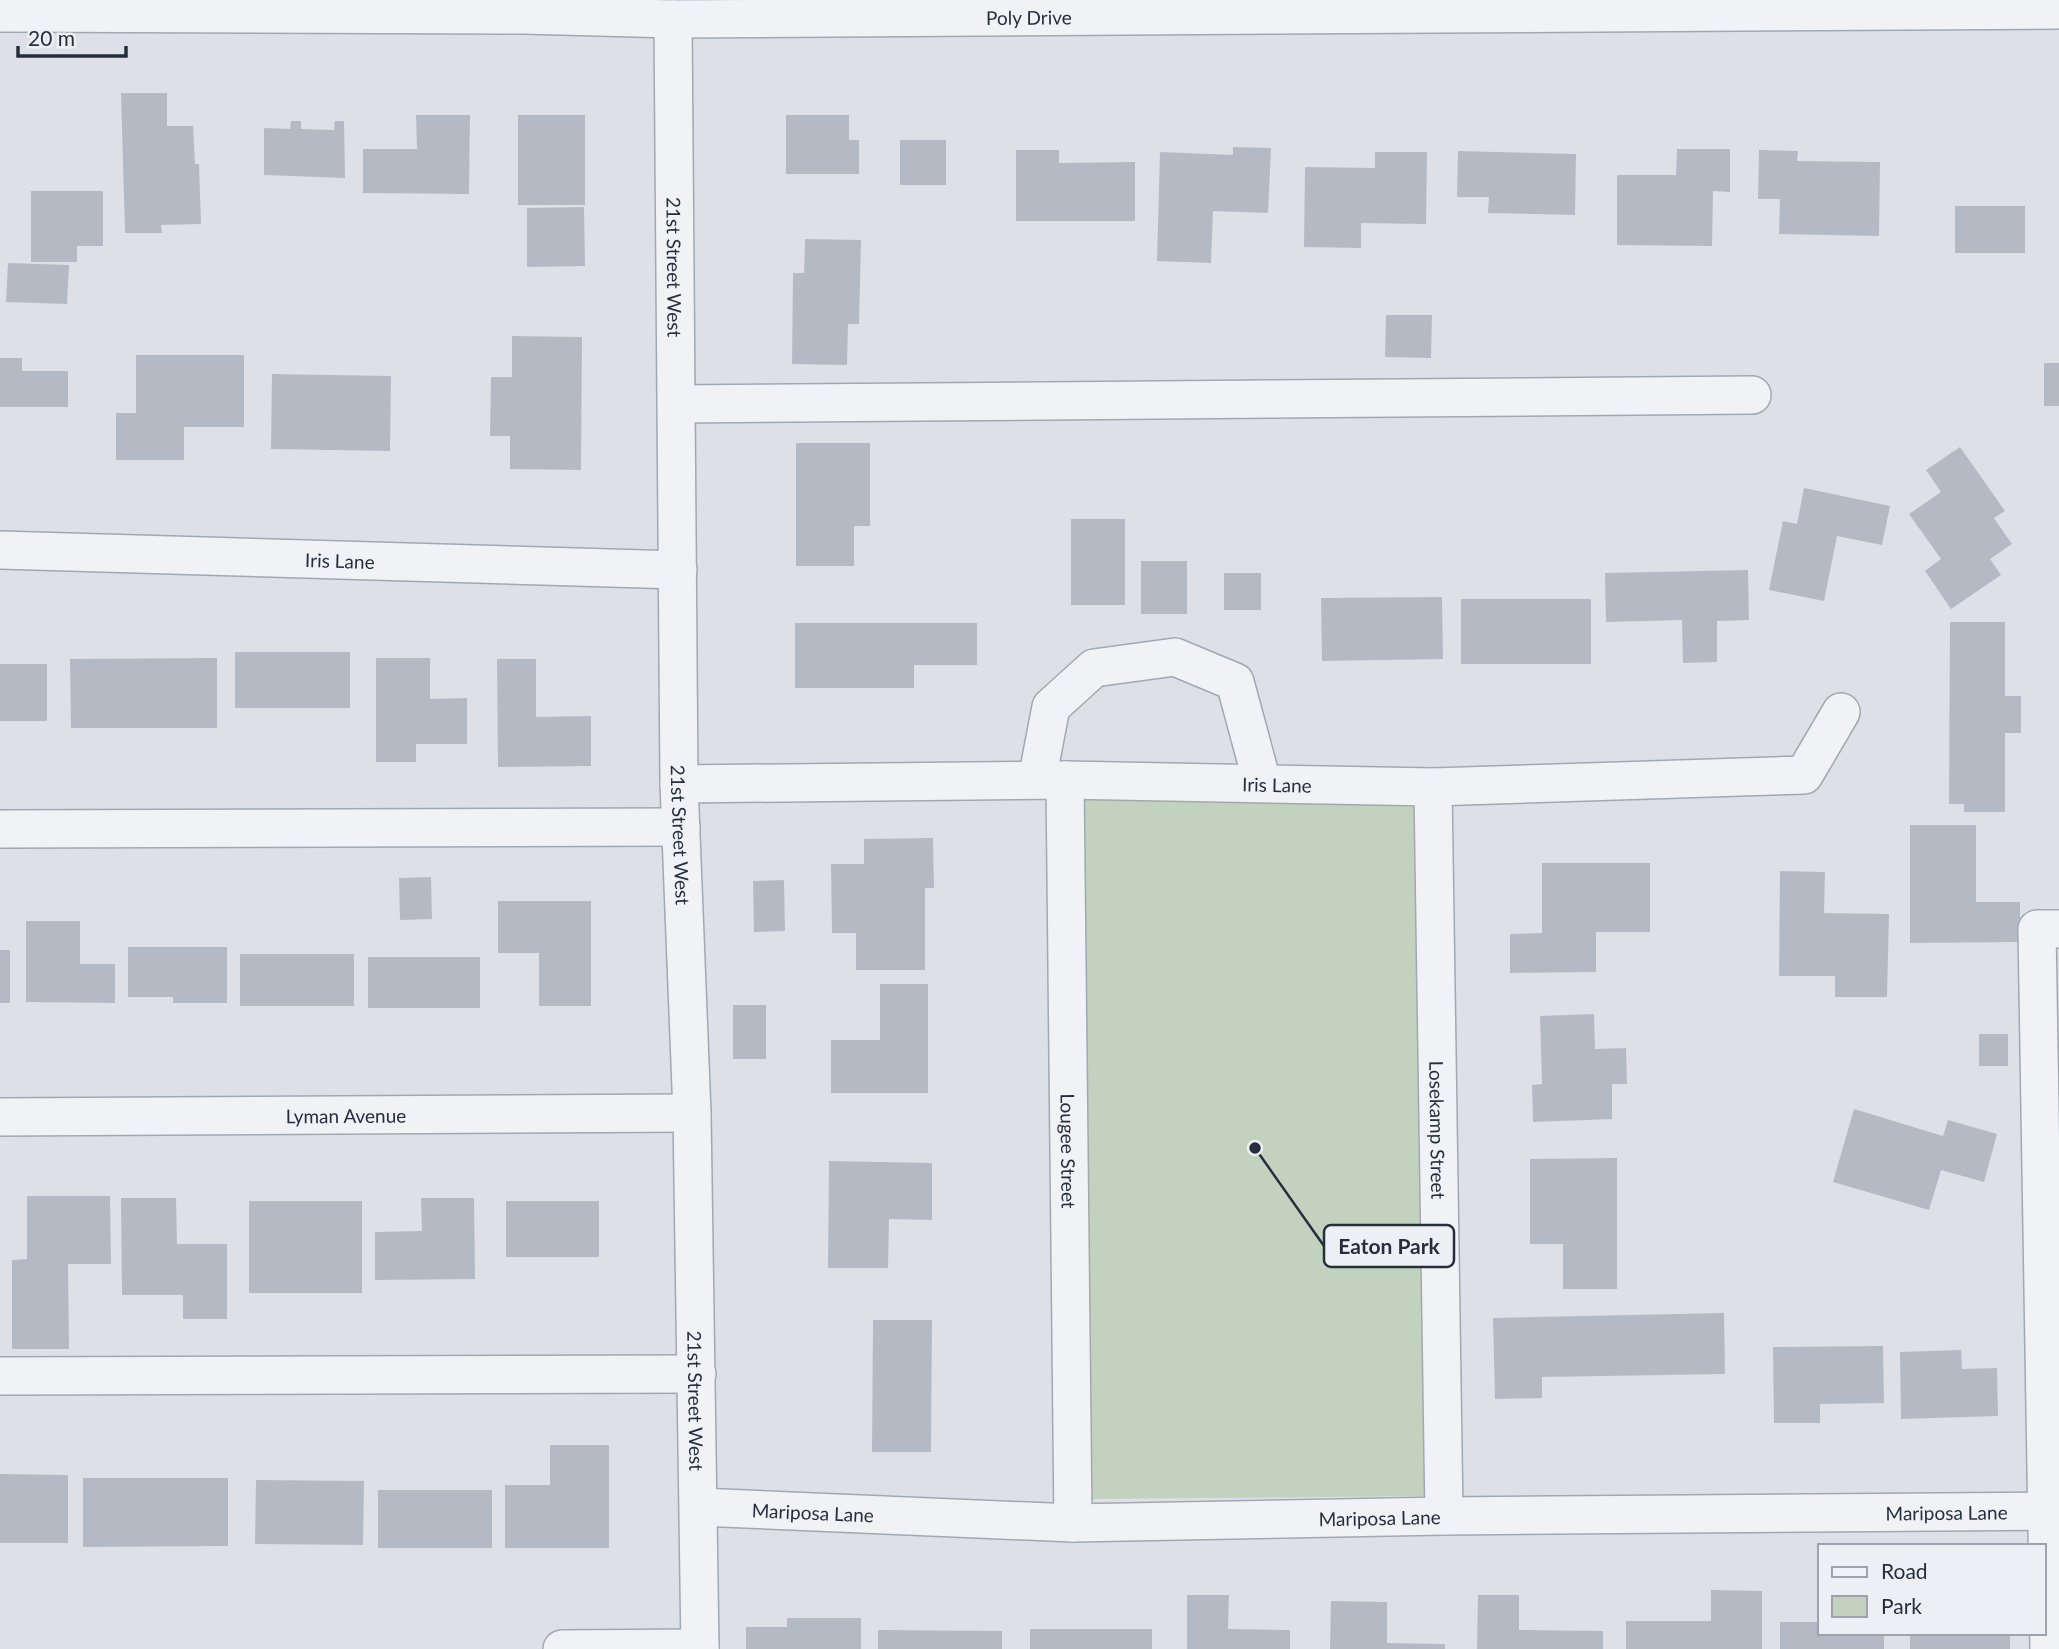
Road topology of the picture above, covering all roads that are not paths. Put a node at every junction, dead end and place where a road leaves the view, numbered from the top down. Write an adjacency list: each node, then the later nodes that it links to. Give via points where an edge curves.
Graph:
1 (2022, 5): 3 (street, Poly Drive); 4 (street, Poly Drive)
2 (522, 7): 5 (street, Poly Drive); 6 (street, Poly Drive)
3 (1214, 9): 6 (street, Poly Drive)
4 (2059, 10)
5 (0, 13)
6 (673, 19): 8 (street, 21st Street West)
7 (1752, 396): 8 (street)
8 (677, 404): 10 (street, 21st Street West)
9 (0, 550): 10 (street, Iris Lane)
10 (678, 570): 14 (street, 21st Street West)
11 (1841, 712): 15 (street, Iris Lane, via 1804,775)
12 (1051, 780): 13 (street, Iris Lane); 13 (street, Lougee Street, via 1051,707 1094,668 1175,657 1235,682); 14 (street, Iris Lane); 26 (street, Lougee Street)
13 (1262, 782): 15 (street, Iris Lane)
14 (679, 784): 16 (street, 21st Street West)
15 (1433, 787): 25 (street, Losekamp Street)
16 (681, 827): 17 (street); 19 (street, 21st Street West)
17 (0, 830)
18 (2048, 929): 24 (street)
19 (692, 1113): 20 (street, Lyman Avenue); 21 (street, 21st Street West)
20 (0, 1117)
21 (696, 1374): 22 (street); 23 (street, 21st Street West)
22 (0, 1376)
23 (699, 1507): 26 (street, Mariposa Lane); 27 (street, 21st Street West)
24 (2053, 1511): 25 (street, Mariposa Lane); 29 (street)
25 (1444, 1516): 26 (street, Mariposa Lane)
26 (1073, 1523)
27 (700, 1648): 28 (street)
28 (562, 1649)
29 (2049, 1649)

